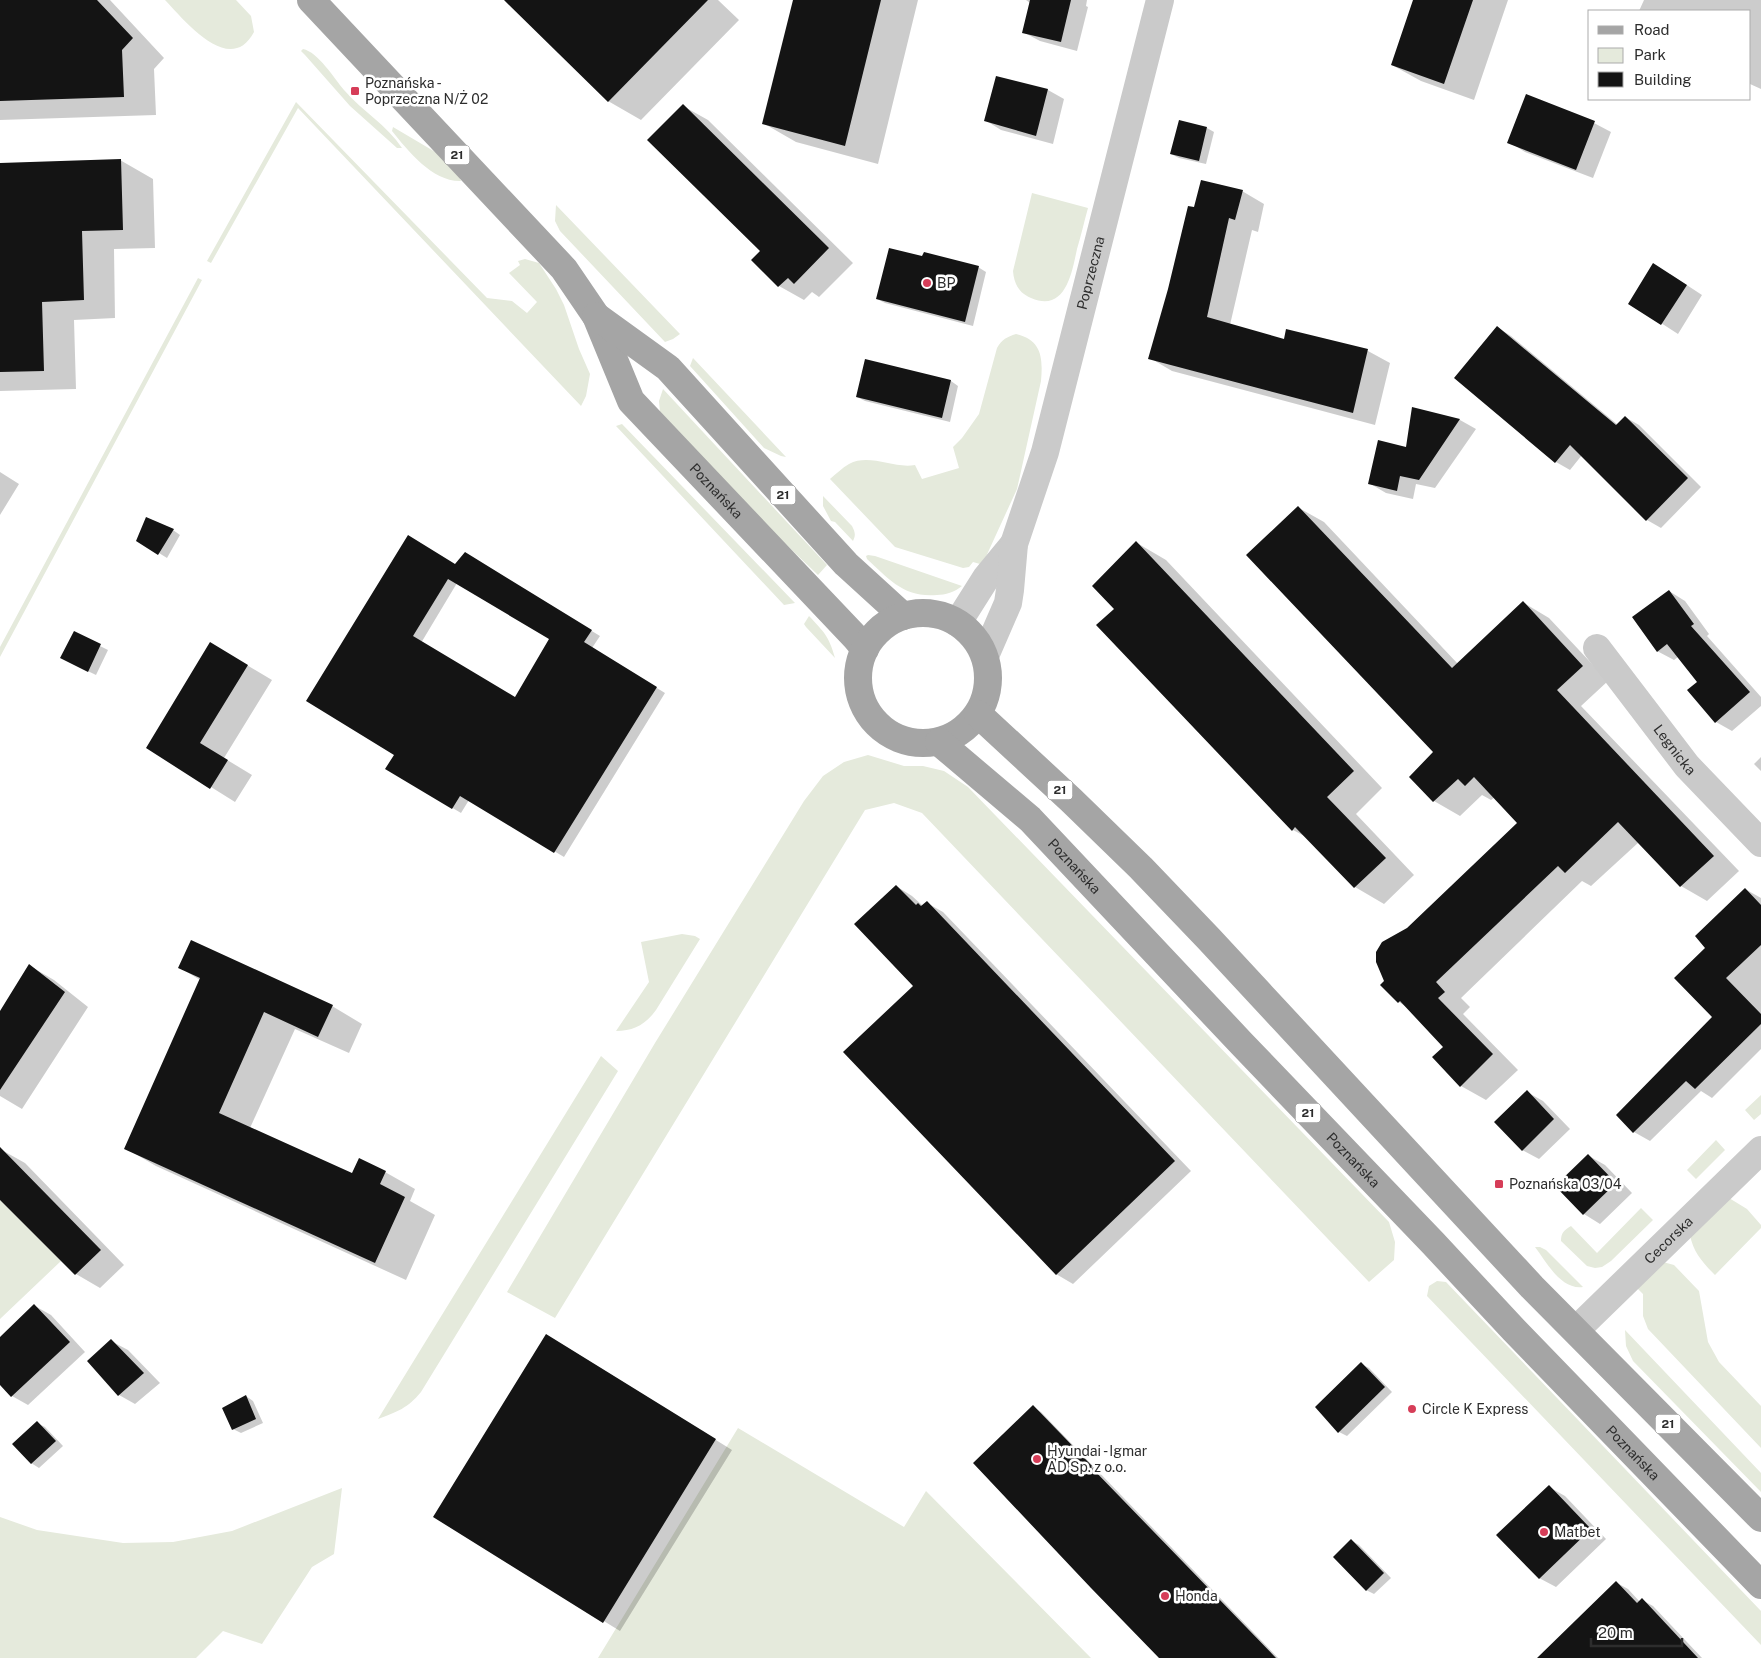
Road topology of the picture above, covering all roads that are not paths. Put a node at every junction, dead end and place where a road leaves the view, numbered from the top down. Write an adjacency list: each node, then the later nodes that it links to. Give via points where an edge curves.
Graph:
1 (311, 0): 3 (main road, Poznańska / 21, via 564,269)
2 (1160, 0): 4 (street, Poprzeczna, via 1045,452)
3 (596, 316): 5 (main road, Poznańska / 21, via 668,368 846,564); 8 (main road, Poznańska / 21, via 631,401)
4 (1014, 544): 6 (street, Poprzeczna); 9 (street, Poprzeczna, via 1008,603)
5 (903, 616): 6 (main road, via 939,615); 8 (main road, via 880,629)
6 (956, 622): 9 (main road, via 973,636)
7 (1596, 648): 12 (street, Legnicka, via 1687,766)
8 (864, 649): 11 (main road, via 858,671 860,695 870,716 883,730 901,740 920,744)
9 (984, 656): 10 (main road, via 989,676 986,696)
10 (978, 714): 11 (main road, via 961,732); 14 (main road, 21, via 1141,868 1532,1288)
11 (939, 742): 16 (main road, Poznańska / 21, via 1030,819 1514,1330)
12 (1761, 843)
13 (1761, 1150): 14 (street, Cecorska)
14 (1576, 1330): 15 (main road, 21)
15 (1761, 1518)
16 (1761, 1585)

